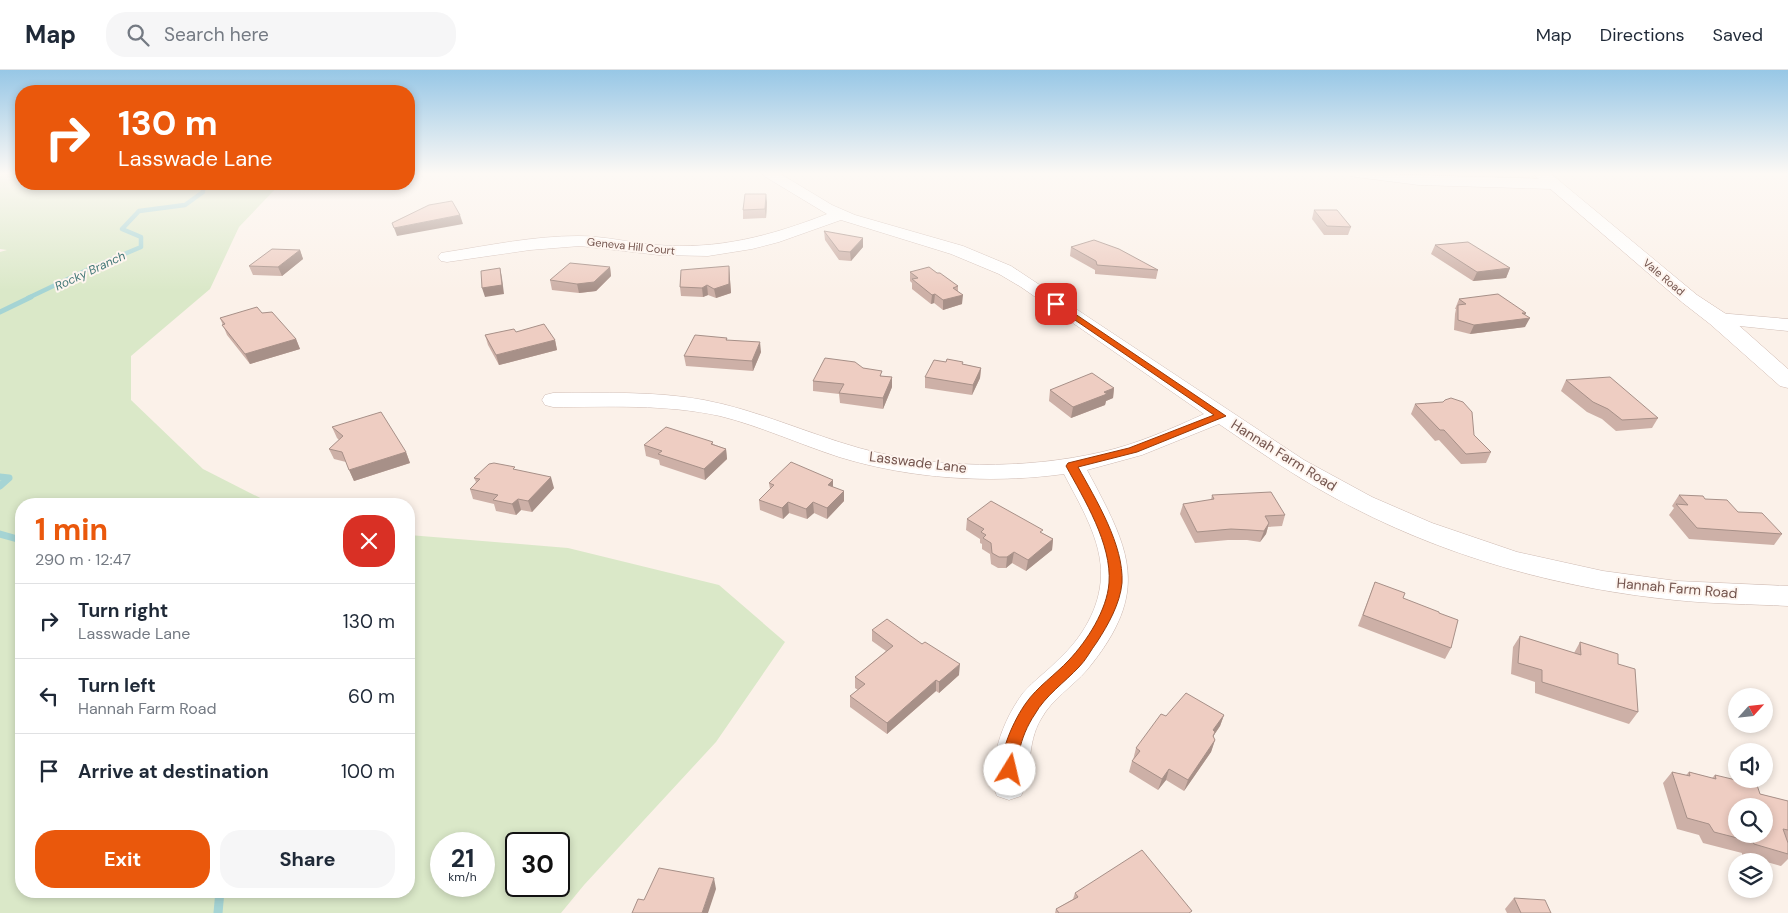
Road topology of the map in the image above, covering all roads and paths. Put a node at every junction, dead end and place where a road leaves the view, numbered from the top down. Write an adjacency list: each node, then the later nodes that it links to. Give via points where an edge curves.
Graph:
1 (836, 212): 3 (street, Hannah Farm Road)
2 (1586, 212): 5 (main road, Vale Road)
3 (840, 215): 4 (street, Geneva Hill Court, via 772,240 735,249 661,250 581,241); 9 (street, Hannah Farm Road, via 957,250 1004,270)
4 (447, 257)
5 (1718, 319): 6 (street); 7 (main road, Vale Road)
6 (1788, 325)
7 (1788, 381)
8 (553, 400): 10 (street, Lasswade Lane, via 700,406 770,424 837,449 897,463 992,470)
9 (1221, 416): 10 (street, Lasswade Lane, via 1133,450); 11 (street, Hannah Farm Road, via 1349,496 1437,535 1495,555 1624,584 1699,592)
10 (1072, 466): 12 (street, via 1108,540 1115,583 1111,604 1075,662 1031,707 1018,730 1010,754)
11 (1788, 596)
12 (1009, 785)

